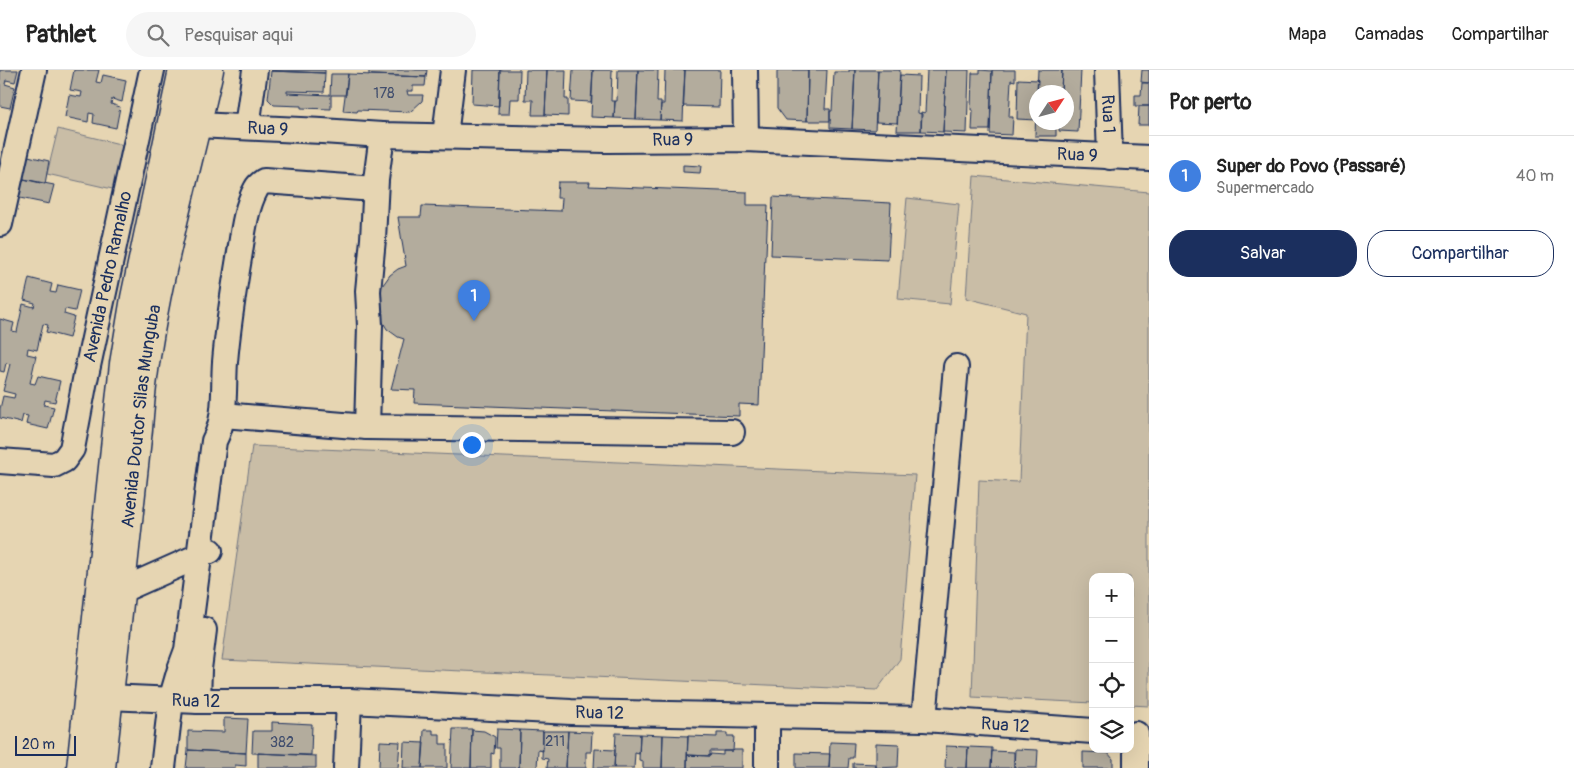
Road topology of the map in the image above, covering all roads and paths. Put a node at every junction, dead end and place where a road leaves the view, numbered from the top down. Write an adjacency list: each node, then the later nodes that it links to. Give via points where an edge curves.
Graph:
1 (34, 70): 17 (street)
2 (152, 70): 22 (street, Avenida Pedro Ramalho, via 72,449 54,466)
3 (183, 70): 33 (main road, Avenida Doutor Silas Munguba, via 124,364)
4 (209, 70): 9 (main road, Avenida Doutor Silas Munguba)
5 (255, 70): 10 (street)
6 (453, 70): 12 (street)
7 (745, 70): 13 (street)
8 (1107, 70): 14 (street, Rua 1)
9 (197, 125): 10 (street, Rua 9); 24 (main road, Avenida Doutor Silas Munguba, via 148,340)
10 (247, 127): 11 (street, Rua 9)
11 (382, 135): 12 (street, Rua 9); 16 (street)
12 (445, 136): 13 (street, Rua 9)
13 (746, 139): 14 (street, Rua 9)
14 (1110, 156): 15 (street, Rua 9)
15 (1149, 158)
16 (376, 184): 19 (street, via 267,181 256,188 244,229 234,284); 20 (street, via 368,291)
17 (0, 224)
18 (956, 368): 30 (street)
19 (221, 423): 20 (street); 23 (street, via 214,441)
20 (371, 427): 21 (street)
21 (732, 432)
22 (0, 461)
23 (206, 553): 24 (street); 26 (street, via 187,650); 27 (street)
24 (120, 591): 25 (main road, Avenida Doutor Silas Munguba)
25 (108, 697): 26 (street, Rua 12); 34 (main road, Avenida Doutor Silas Munguba)
26 (170, 700): 27 (street, Rua 12); 35 (street)
27 (198, 701): 28 (street, Rua 12)
28 (349, 701): 29 (street, Rua 12, via 571,712); 36 (street)
29 (767, 717): 30 (street, Rua 12); 37 (street)
30 (924, 720): 31 (street, Rua 12)
31 (1089, 731)
32 (1138, 734): 38 (street)
33 (81, 768)
34 (101, 768)
35 (163, 768)
36 (346, 768)
37 (767, 768)
38 (1136, 768)

